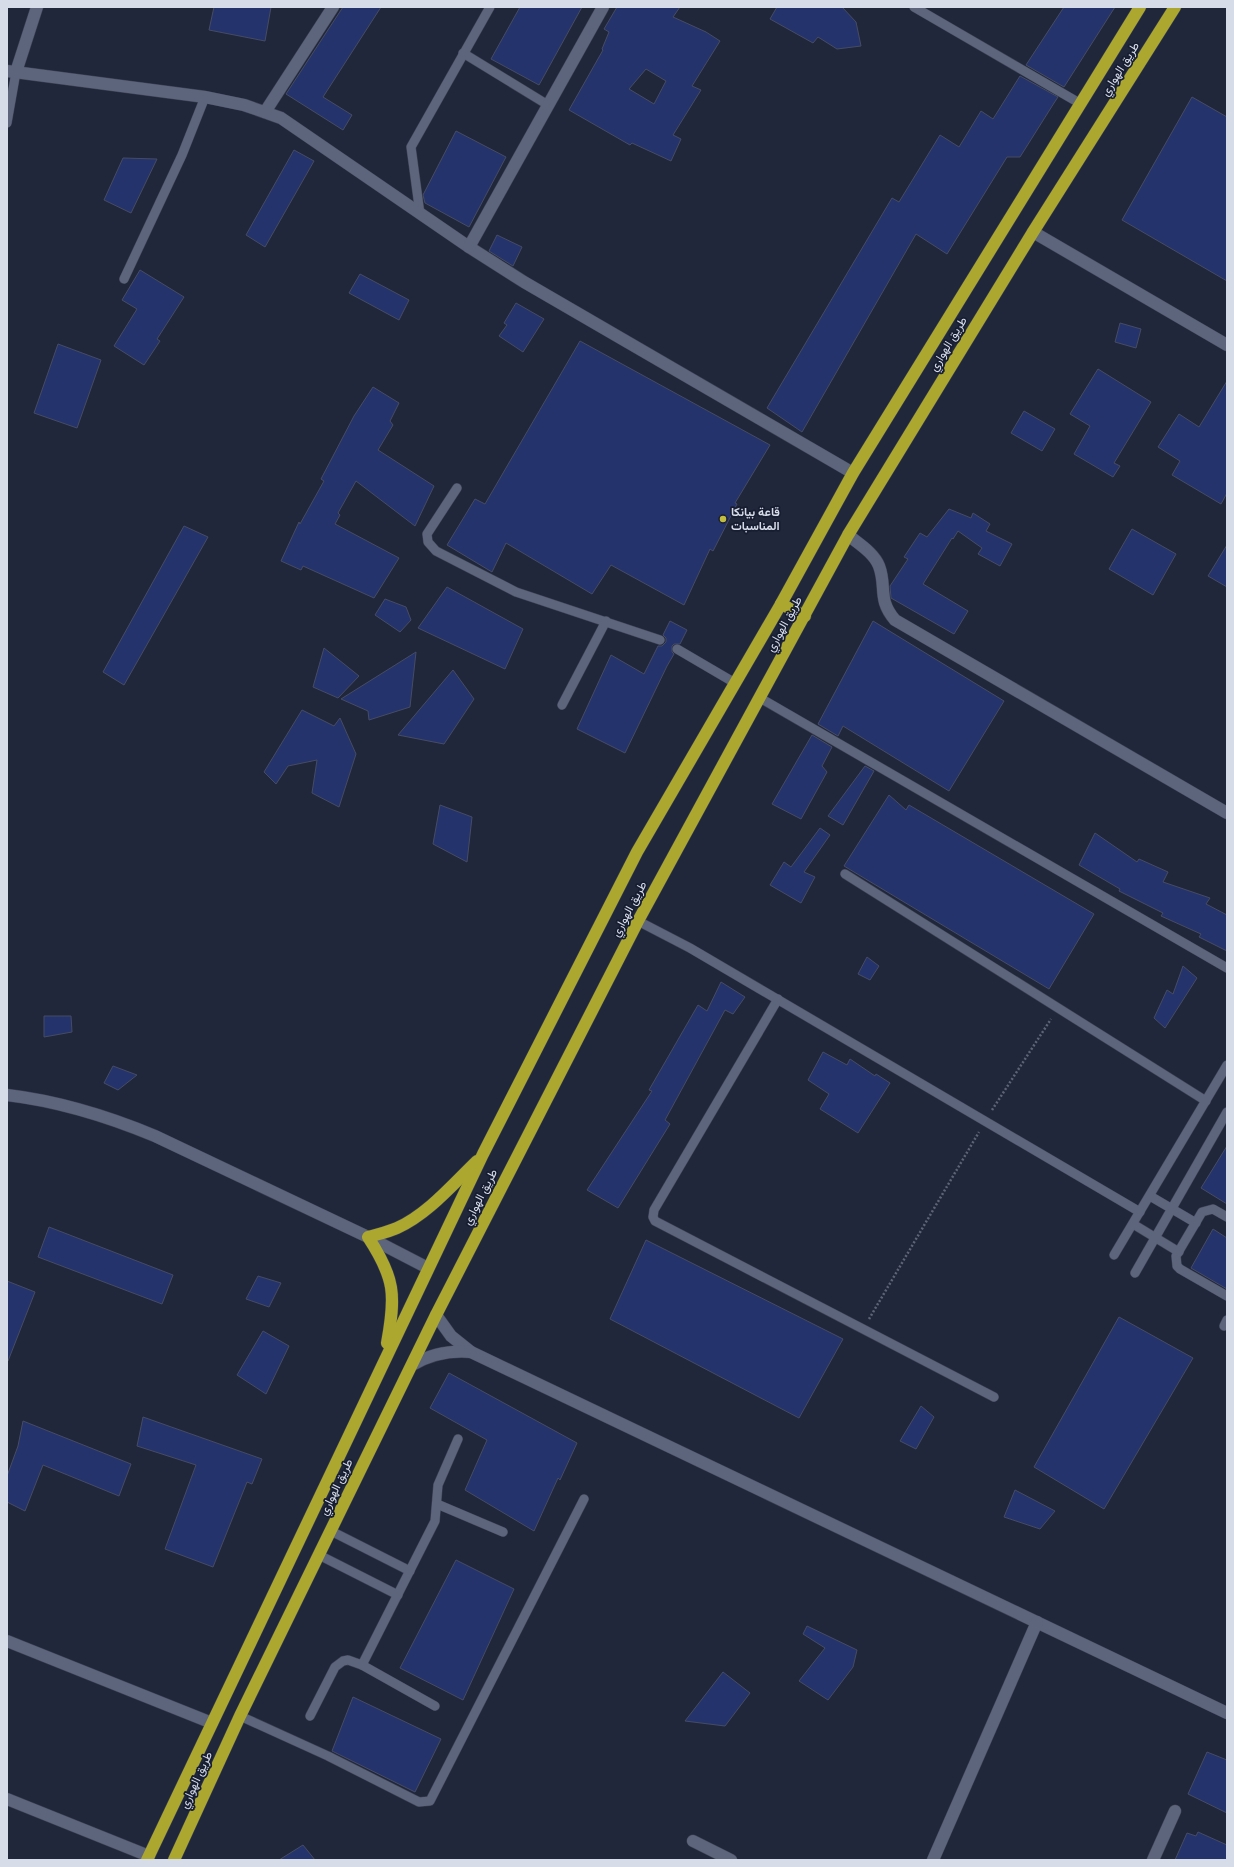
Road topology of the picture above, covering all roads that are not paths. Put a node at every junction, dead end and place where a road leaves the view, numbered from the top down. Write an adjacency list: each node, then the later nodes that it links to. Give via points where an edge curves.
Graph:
1 (37, 7): 9 (street)
2 (333, 7): 13 (street)
3 (490, 7): 8 (lane)
4 (603, 7): 12 (street)
5 (914, 7): 11 (lane)
6 (1140, 7): 11 (highway, طريق الهواري)
7 (1175, 7): 16 (highway, طريق الهواري)
8 (464, 53): 12 (lane); 15 (lane, via 410,147)
9 (12, 71): 10 (street); 14 (lane)
10 (205, 97): 13 (street, via 244,104); 18 (lane, via 182,155)
11 (1081, 104): 20 (highway, طريق الهواري)
12 (548, 105): 17 (street)
13 (264, 112): 15 (street, via 281,118)
14 (7, 123)
15 (420, 214): 17 (street)
16 (1033, 232): 19 (street); 22 (highway, طريق الهواري)
17 (468, 247): 20 (street)
18 (124, 279)
19 (1227, 345)
20 (853, 473): 23 (highway, طريق الهواري)
21 (457, 488): 25 (lane, via 427,534 428,542 436,551 516,592)
22 (848, 535): 24 (highway, طريق الهواري); 31 (street, via 871,555 879,566 884,604 895,620)
23 (781, 604): 24 (highway); 28 (highway, طريق الهواري)
24 (805, 616): 29 (highway, طريق الهواري)
25 (606, 621): 26 (lane); 30 (lane)
26 (660, 640)
27 (677, 649): 28 (lane)
28 (735, 683): 40 (highway, طريق الهواري, via 636,852)
29 (760, 698): 33 (highway, طريق الهواري); 34 (lane)
30 (562, 705)
31 (1227, 813)
32 (845, 874): 38 (lane)
33 (638, 921): 35 (lane); 54 (highway, طريق الهواري)
34 (1227, 968)
35 (778, 999): 43 (lane); 58 (lane, via 654,1210 653,1217 659,1224)
36 (1227, 1065): 38 (lane)
37 (7, 1095): 47 (street, via 52,1102 121,1122)
38 (1206, 1101): 41 (lane)
39 (1227, 1112): 42 (lane)
40 (483, 1154): 47 (highway, via 422,1212 397,1228); 51 (highway, طريق الهواري)
41 (1150, 1196): 42 (lane); 43 (lane)
42 (1171, 1208): 45 (lane); 48 (lane)
43 (1140, 1212): 46 (lane)
44 (1227, 1217): 45 (lane, via 1209,1209 1202,1212)
45 (1196, 1223): 49 (lane)
46 (1133, 1224): 48 (lane); 50 (lane)
47 (368, 1237): 51 (street); 56 (highway, via 383,1259 392,1290 392,1317)
48 (1155, 1237): 49 (lane); 52 (lane)
49 (1179, 1252): 53 (lane, via 1176,1261 1180,1269)
50 (1114, 1255)
51 (428, 1268): 56 (highway, طريق الهواري)
52 (1135, 1272)
53 (1227, 1296)
54 (436, 1314): 55 (street, via 451,1336); 57 (highway, طريق الهواري)
55 (471, 1352): 57 (street, via 446,1352 422,1359); 67 (street)
56 (384, 1360): 74 (highway, طريق الهواري)
57 (412, 1365): 62 (highway, طريق الهواري)
58 (994, 1397)
59 (458, 1439): 61 (lane, via 438,1485)
60 (584, 1499): 72 (lane, via 430,1801 419,1802 328,1756)
61 (437, 1504): 63 (lane); 65 (lane, via 436,1521)
62 (331, 1531): 64 (highway, طريق الهواري); 65 (lane)
63 (503, 1532)
64 (319, 1555): 66 (lane); 72 (highway, طريق الهواري)
65 (410, 1571): 66 (lane)
66 (398, 1595): 69 (lane)
67 (1037, 1622): 71 (street); 81 (street)
68 (7, 1641): 74 (street)
69 (362, 1665): 70 (lane); 73 (lane, via 348,1660 338,1663)
70 (435, 1706)
71 (1227, 1713)
72 (240, 1716): 79 (highway, طريق الهواري)
73 (310, 1716)
74 (212, 1723): 78 (highway, طريق الهواري)
75 (7, 1799): 78 (street)
76 (1175, 1811): 82 (street)
77 (693, 1841): 80 (street)
78 (148, 1858)
79 (174, 1860)
80 (731, 1860)
81 (933, 1860)
82 (1153, 1860)

